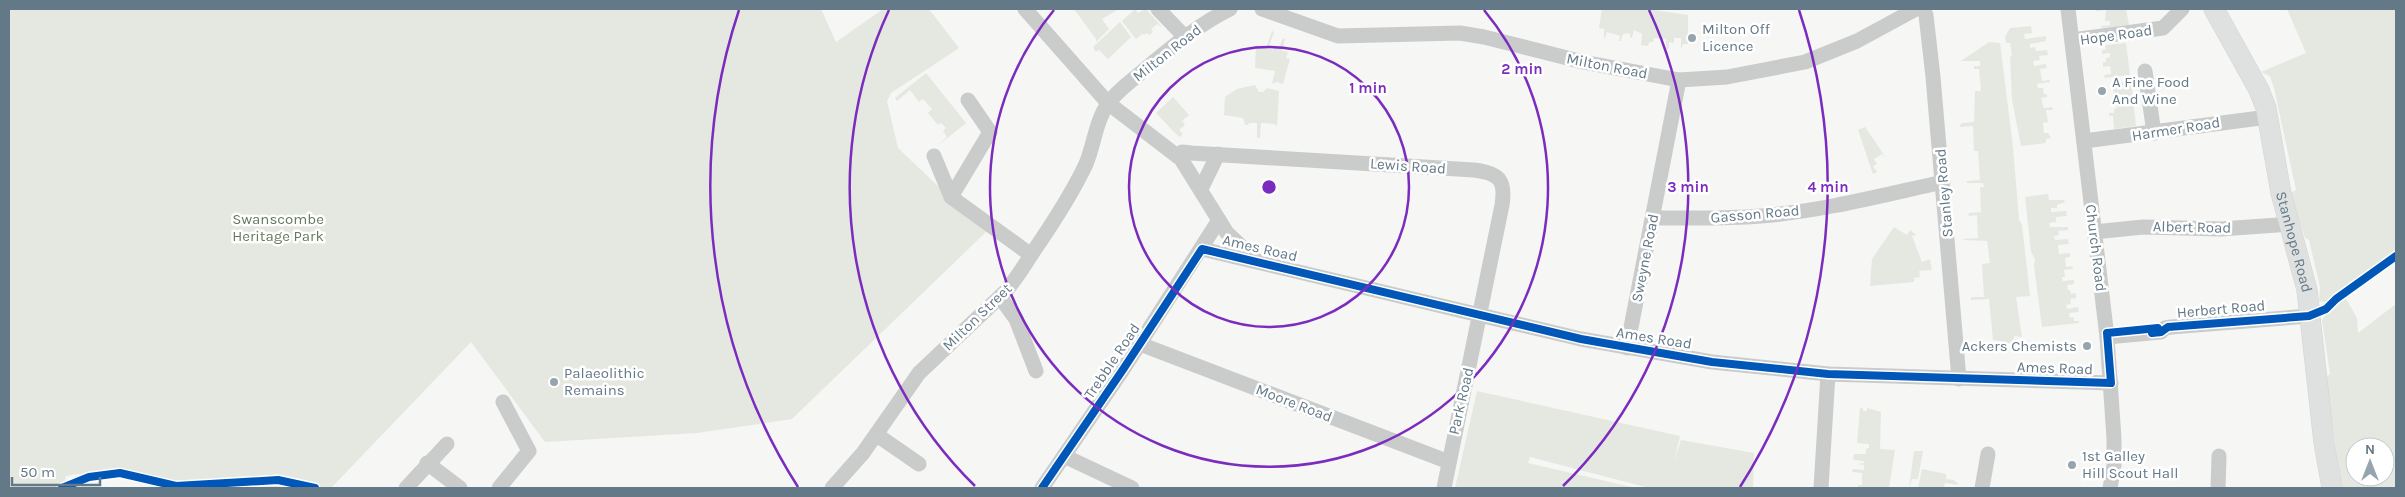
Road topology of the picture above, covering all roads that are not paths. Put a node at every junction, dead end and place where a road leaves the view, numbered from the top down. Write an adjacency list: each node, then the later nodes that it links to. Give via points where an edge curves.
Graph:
1 (1025, 9): 15 (street, Ames Road)
2 (1158, 9): 10 (street)
3 (1230, 9): 10 (street, Milton Road)
4 (1262, 9): 13 (street, Milton Road, via 1338,36 1460,33 1484,36 1583,62)
5 (1916, 9): 13 (street, Milton Road, via 1858,41 1805,62 1736,75)
6 (1923, 9): 22 (street, Stanley Road)
7 (2068, 9): 11 (street, Church Road)
8 (2182, 9): 11 (street, Hope Road, via 2163,28)
9 (2214, 9): 16 (main road, Stanhope Road, via 2262,95)
10 (1185, 37): 15 (street, Milton Road)
11 (2072, 40): 18 (street, Church Road)
12 (2145, 70): 17 (street)
13 (1679, 80): 25 (street, Sweyne Road)
14 (968, 100): 24 (street, via 990,132)
15 (1108, 103): 21 (street, Ames Road); 30 (street, Milton Street, via 1082,172)
16 (2268, 116): 17 (street, Harmer Road); 27 (main road, Stanhope Road)
17 (2154, 133): 18 (street, Harmer Road)
18 (2084, 141): 28 (street, Church Road)
19 (1218, 154): 21 (street, Lewis Road, via 1182,152); 23 (street); 33 (street, Lewis Road, via 1474,170 1494,174 1501,182 1503,197)
20 (934, 156): 24 (street)
21 (1178, 156): 23 (street, Ames Road)
22 (1943, 182): 25 (street, Gasson Road, via 1833,206 1774,214); 40 (street, Stanley Road)
23 (1201, 189): 26 (street, Ames Road)
24 (951, 197): 30 (street)
25 (1654, 218): 37 (street, Sweyne Road)
26 (1219, 220): 29 (street, Trebble Road); 31 (street, Ames Road, via 1230,237)
27 (2290, 224): 28 (street, Albert Road, via 2221,229 2143,227); 34 (main road, Stanhope Road, via 2307,290)
28 (2094, 232): 35 (street, Church Road)
29 (1202, 249): 31 (street, Ames Road); 36 (street, Trebble Road)
30 (1031, 255): 32 (street, Milton Street)
31 (1257, 261): 33 (street, Ames Road)
32 (1000, 297): 38 (street, via 1016,319); 43 (street, Milton Street, via 919,373)
33 (1480, 315): 37 (street, Ames Road); 48 (street, Park Road)
34 (2309, 316): 35 (street, Herbert Road, via 2168,328 2160,332); 62 (main road, Stanhope Road)
35 (2107, 337): 41 (street, Church Road)
36 (1140, 344): 46 (street, Trebble Road); 48 (street, Moore Road)
37 (1627, 348): 39 (street, Ames Road, via 1742,366)
38 (1036, 371)
39 (1828, 374): 40 (street, Ames Road); 58 (street)
40 (1959, 379): 41 (street, Ames Road)
41 (2111, 383): 60 (street, Church Road, via 2114,460)
42 (503, 402): 53 (street, via 529,451)
43 (876, 435): 50 (street); 54 (street, Milton Street, via 857,462)
44 (447, 444): 49 (street)
45 (1988, 454): 59 (street)
46 (1064, 456): 55 (street, Trebble Road); 56 (street)
47 (2219, 456): 61 (street)
48 (1449, 462): 57 (street, Park Road)
49 (427, 463): 51 (street); 52 (street)
50 (920, 464)
51 (406, 488)
52 (460, 488)
53 (499, 488)
54 (832, 488)
55 (1042, 488)
56 (1132, 488)
57 (1444, 488)
58 (1821, 488)
59 (1982, 488)
60 (2110, 488)
61 (2218, 488)
62 (2332, 488)

